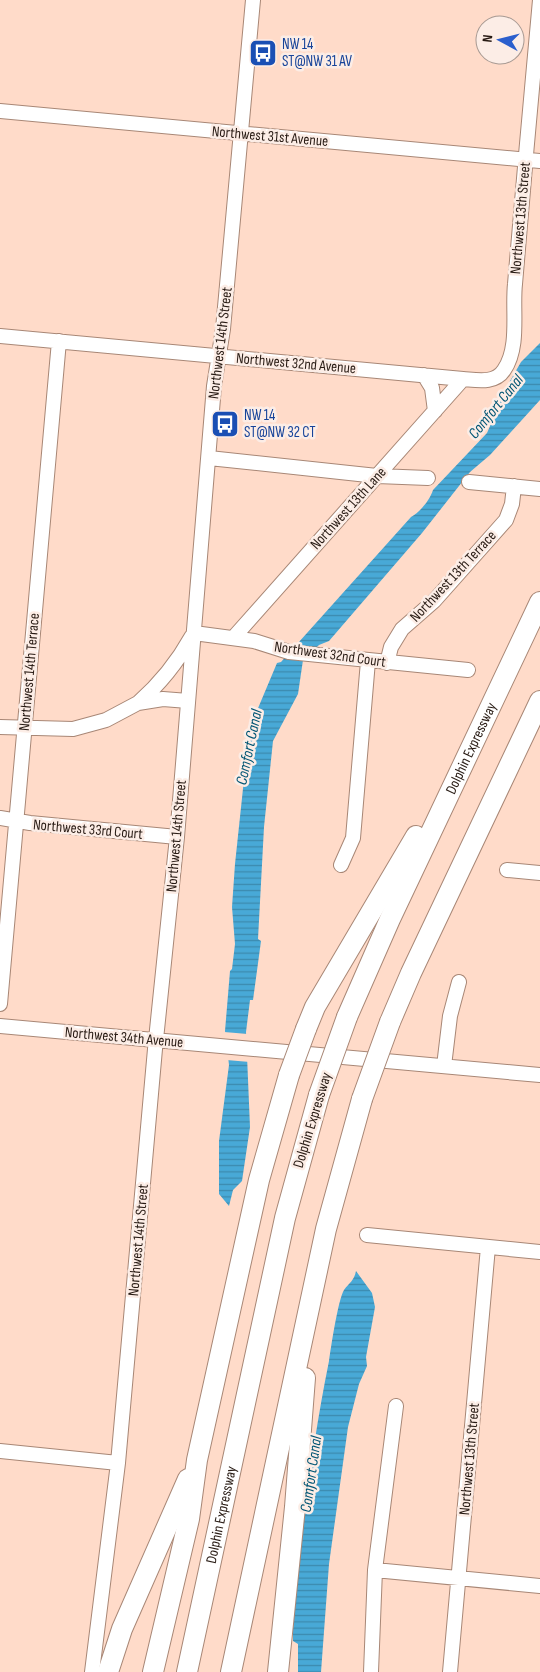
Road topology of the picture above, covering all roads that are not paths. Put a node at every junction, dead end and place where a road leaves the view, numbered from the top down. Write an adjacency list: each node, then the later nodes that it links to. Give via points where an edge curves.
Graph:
1 (253, 0): 4 (street, Northwest 14th Street)
2 (540, 0): 5 (street, Northwest 13th Street)
3 (0, 111): 4 (street, Northwest 31st Avenue)
4 (241, 134): 5 (street, Northwest 31st Avenue); 9 (street, Northwest 14th Street)
5 (525, 160): 6 (street, Northwest 31st Avenue); 10 (street, Northwest 13th Street, via 512,343 508,364)
6 (540, 161)
7 (0, 336): 8 (street, Northwest 32nd Avenue)
8 (58, 341): 9 (street, Northwest 32nd Avenue); 31 (street, Northwest 14th Terrace)
9 (219, 356): 11 (street, Northwest 32nd Avenue); 14 (street, Northwest 14th Street)
10 (501, 373): 12 (street, Northwest 32nd Avenue, via 488,380)
11 (424, 375): 12 (street, Northwest 32nd Avenue); 13 (street, via 432,388)
12 (463, 379): 13 (street, Northwest 13th Lane)
13 (435, 411): 15 (street, Northwest 13th Lane)
14 (209, 458): 15 (street); 21 (street, Northwest 14th Street)
15 (377, 476): 16 (street); 22 (street, Northwest 13th Lane)
16 (428, 478)
17 (470, 482): 18 (street)
18 (514, 486): 19 (street); 24 (street, Northwest 13th Terrace, via 506,520 434,600 402,629 391,647)
19 (540, 489)
20 (540, 602): 29 (highway, Dolphin Expressway)
21 (194, 633): 22 (street, Northwest 32nd Court); 26 (street, Northwest 14th Street); 28 (street, via 160,684)
22 (234, 637): 23 (street, Northwest 32nd Court, via 289,652)
23 (368, 661): 24 (street, Northwest 32nd Court); 35 (street, via 353,838)
24 (387, 663): 25 (street, Northwest 32nd Court)
25 (468, 670)
26 (188, 701): 28 (street, via 163,699); 34 (street, Northwest 14th Street)
27 (540, 701): 47 (highway, bridge, via 390,1022 362,1099 336,1188)
28 (138, 703): 31 (street, via 83,728)
29 (482, 725): 50 (highway, bridge, via 315,1007 306,1029 289,1075 259,1180); 58 (highway, Dolphin Expressway, bridge, via 346,1017 319,1095 285,1218)
30 (0, 727): 31 (street)
31 (24, 729): 33 (street, Northwest 14th Terrace)
32 (0, 818): 33 (street, Northwest 33rd Court)
33 (16, 822): 34 (street, Northwest 33rd Court); 39 (street, Northwest 14th Terrace)
34 (176, 837): 41 (street, Northwest 14th Street)
35 (341, 865)
36 (507, 870): 37 (street)
37 (540, 873)
38 (459, 982): 42 (street, via 450,1016)
39 (0, 1004)
40 (0, 1026): 41 (street, Northwest 34th Avenue)
41 (156, 1039): 42 (street, Northwest 34th Avenue); 51 (street, Northwest 14th Street)
42 (444, 1066): 43 (street, Northwest 34th Avenue)
43 (540, 1075)
44 (367, 1235): 45 (street)
45 (488, 1247): 46 (street); 53 (street, Northwest 13th Street)
46 (540, 1252)
47 (310, 1302): 59 (highway); 60 (highway, via 295,1507)
48 (396, 1406): 52 (street)
49 (0, 1451): 51 (street)
50 (197, 1460): 56 (highway, via 122,1629); 57 (highway, via 189,1519)
51 (118, 1463): 55 (street, Northwest 14th Street)
52 (375, 1570): 53 (street); 61 (street)
53 (458, 1579): 54 (street); 62 (street, Northwest 13th Street)
54 (540, 1586)
55 (92, 1672)
56 (108, 1672)
57 (153, 1672)
58 (187, 1672)
59 (231, 1672)
60 (278, 1672)
61 (371, 1672)
62 (450, 1672)

